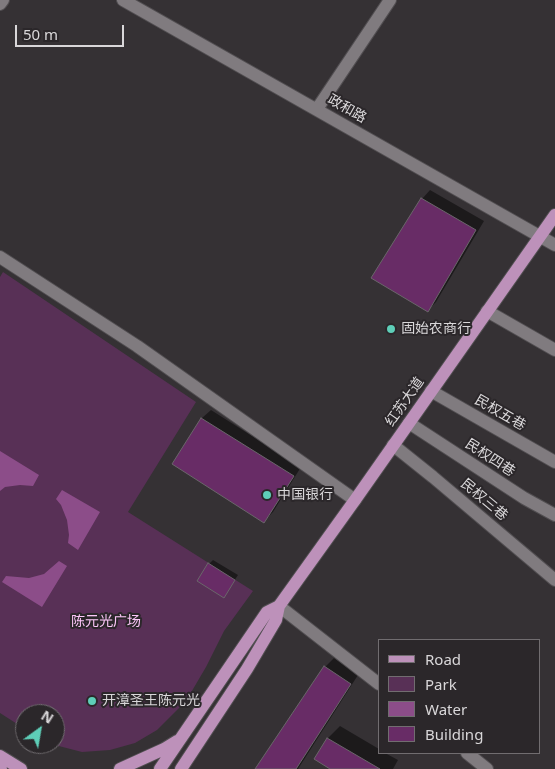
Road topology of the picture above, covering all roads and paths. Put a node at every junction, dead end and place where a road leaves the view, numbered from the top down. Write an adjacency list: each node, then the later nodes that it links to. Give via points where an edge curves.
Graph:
1 (3, 0): 4 (street)
2 (123, 0): 5 (street, 政和路)
3 (390, 0): 5 (street)
4 (0, 4)
5 (317, 109): 7 (street, 政和路)
6 (555, 215): 7 (main road, 红苏大道)
7 (540, 236): 8 (street, 政和路); 10 (main road, 红苏大道)
8 (555, 245)
9 (0, 258): 16 (street, via 138,346)
10 (487, 311): 11 (street); 12 (main road, 红苏大道)
11 (555, 350)
12 (431, 391): 13 (main road, 红苏大道); 15 (street, 民权五巷)
13 (409, 423): 14 (main road, 红苏大道); 17 (street, 民权四巷)
14 (393, 445): 16 (main road, 红苏大道); 18 (street, 民权三巷)
15 (555, 462)
16 (355, 500): 19 (main road, 红苏大道)
17 (555, 515)
18 (555, 580)
19 (279, 606): 20 (street); 21 (main road, 红苏大道, via 266,612); 22 (main road, 红苏大道, via 276,620)
20 (378, 683)
21 (181, 738): 26 (main road); 27 (main road, 红苏大道)
22 (196, 748): 28 (main road, 红苏大道); 29 (main road)
23 (468, 754): 30 (street)
24 (0, 756): 25 (main road)
25 (21, 769)
26 (120, 769)
27 (160, 769)
28 (181, 769)
29 (188, 769)
30 (487, 769)

